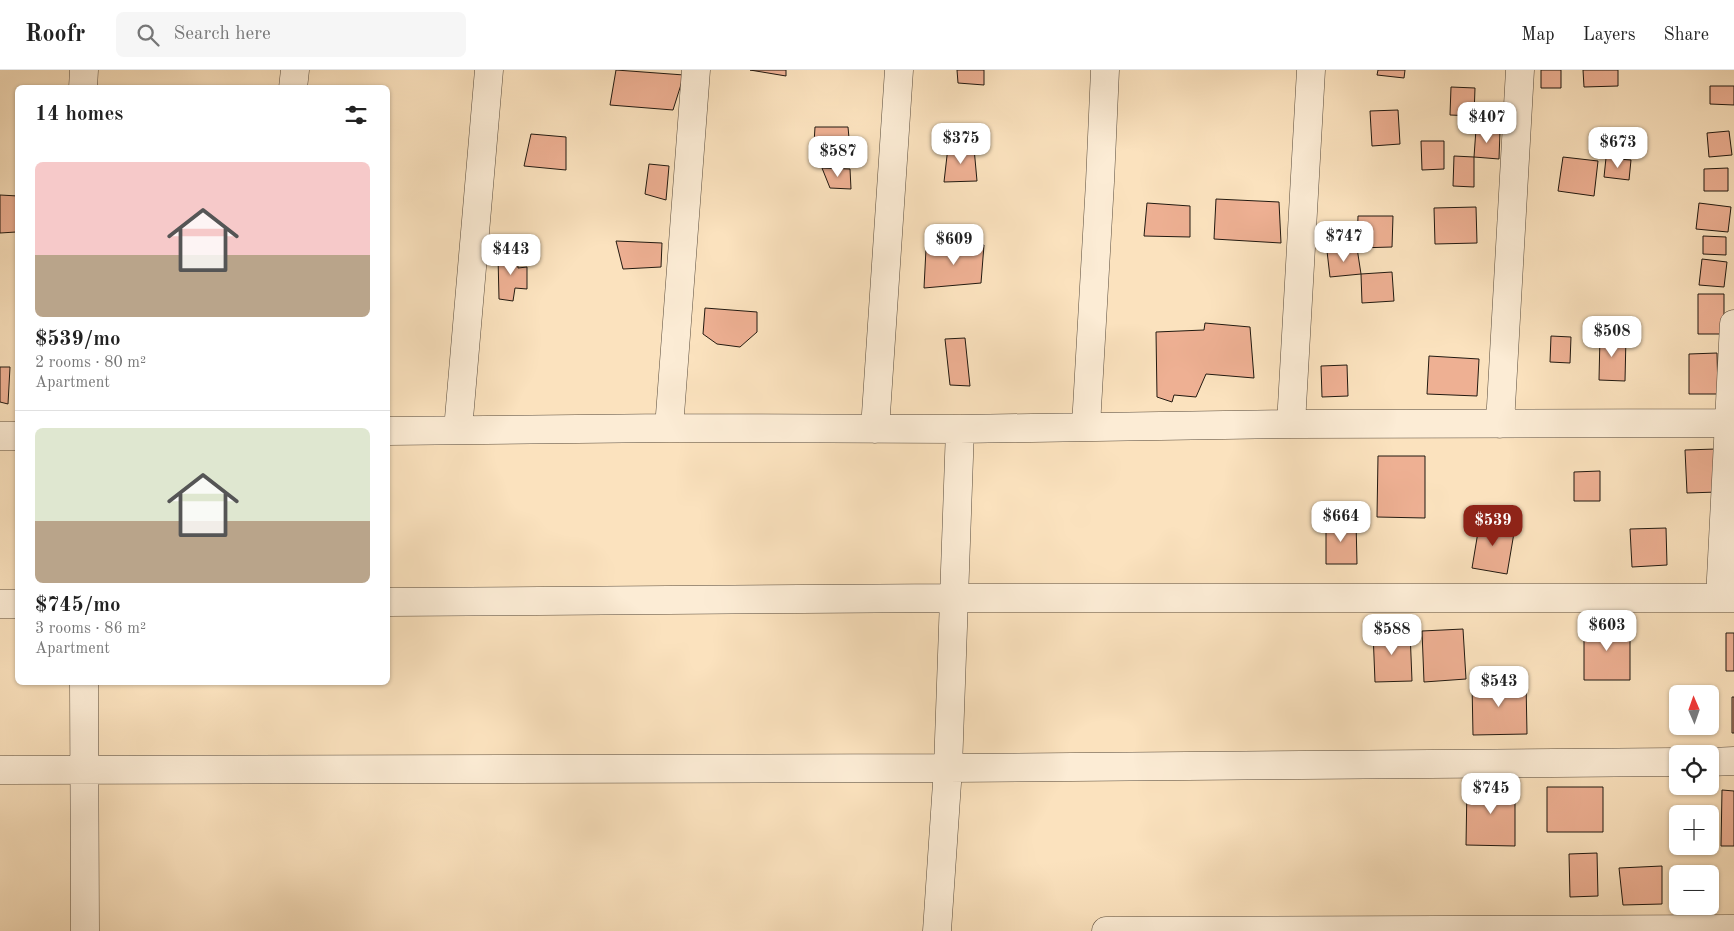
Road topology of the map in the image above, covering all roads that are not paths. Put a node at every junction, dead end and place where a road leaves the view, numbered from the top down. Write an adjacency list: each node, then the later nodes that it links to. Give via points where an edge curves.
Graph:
1 (84, 70): 9 (street)
2 (295, 70): 10 (street)
3 (489, 70): 19 (street)
4 (696, 70): 16 (street)
5 (900, 70): 18 (street)
6 (1105, 70): 15 (street)
7 (1310, 70): 13 (street)
8 (1520, 70): 14 (street)
9 (83, 85)
10 (293, 85)
11 (1734, 324): 12 (street)
12 (1731, 423): 14 (street); 24 (street)
13 (1292, 424): 14 (street); 15 (street)
14 (1500, 424)
15 (1086, 426): 17 (street)
16 (669, 428): 18 (street); 19 (street)
17 (960, 428): 18 (street); 23 (street)
18 (875, 429)
19 (458, 430): 20 (street)
20 (390, 431)
21 (0, 436): 22 (street)
22 (15, 436)
23 (954, 598): 24 (street); 25 (street); 32 (street)
24 (1727, 598)
25 (390, 602)
26 (0, 604): 27 (street)
27 (15, 604)
28 (84, 685): 33 (street)
29 (1734, 761): 31 (street)
30 (1669, 762): 32 (street)
31 (1719, 762)
32 (948, 768): 33 (street); 37 (street)
33 (84, 769): 34 (street); 36 (street)
34 (0, 770)
35 (1734, 929): 38 (street)
36 (86, 931)
37 (937, 931)
38 (1106, 931)

